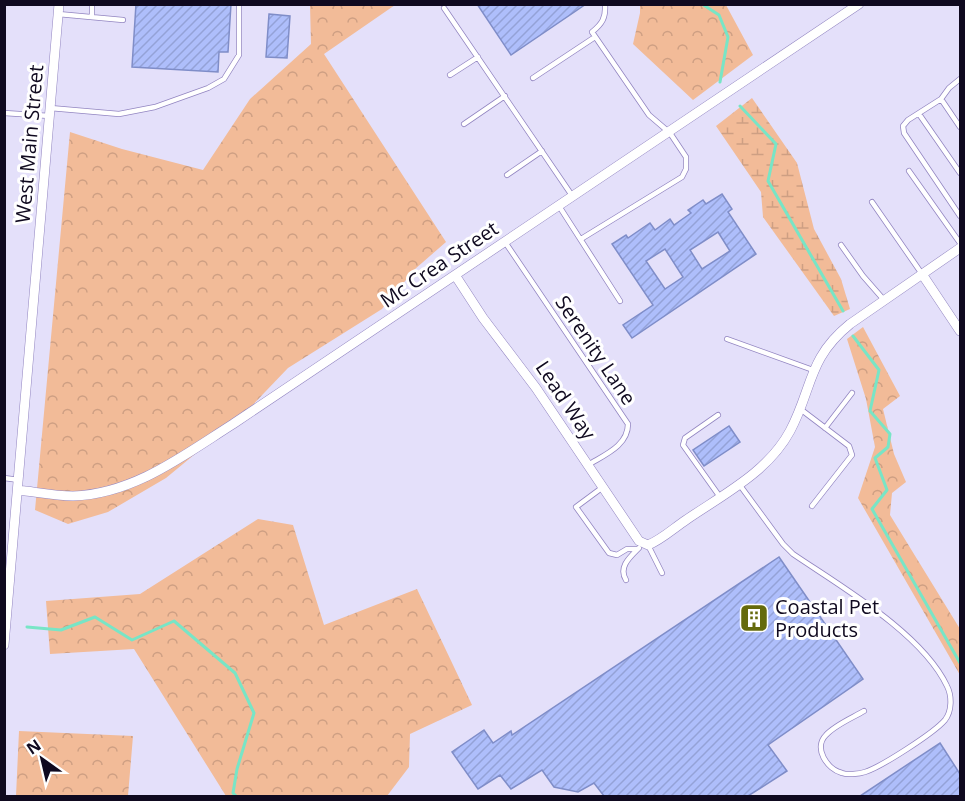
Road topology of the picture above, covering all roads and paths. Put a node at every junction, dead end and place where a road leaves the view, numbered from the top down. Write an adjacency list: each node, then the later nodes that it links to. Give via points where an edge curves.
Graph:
1 (92, 4): 7 (lane)
2 (239, 4): 16 (lane, via 239,55 224,79 154,106 119,114)
3 (605, 4): 9 (lane, via 602,24 592,32)
4 (859, 4): 21 (street, Mc Crea Street)
5 (444, 8): 10 (lane)
6 (59, 9): 7 (lane); 16 (street, West Main Street)
7 (92, 17): 8 (lane)
8 (123, 20)
9 (595, 37): 12 (lane); 21 (lane, via 649,115)
10 (478, 57): 11 (lane); 14 (lane)
11 (450, 75)
12 (533, 78)
13 (960, 80): 15 (lane)
14 (505, 96): 19 (lane); 22 (lane)
15 (941, 99): 18 (lane); 20 (lane)
16 (50, 112): 17 (lane); 48 (street, West Main Street)
17 (4, 113)
18 (919, 114): 24 (lane); 29 (lane, via 903,126 904,133)
19 (464, 124)
20 (960, 127)
21 (670, 133): 26 (street, Mc Crea Street); 30 (lane, via 686,157 682,177)
22 (542, 151): 25 (lane); 26 (lane)
23 (909, 171): 32 (lane)
24 (960, 173)
25 (507, 175)
26 (573, 197): 28 (street, Mc Crea Street)
27 (872, 202): 35 (lane)
28 (559, 206): 30 (lane); 31 (street, Mc Crea Street)
29 (960, 213)
30 (580, 239): 38 (lane)
31 (505, 242): 36 (street, Mc Crea Street); 46 (lane, Serenity Lane, via 628,424 622,443)
32 (960, 243)
33 (841, 245): 37 (lane)
34 (960, 248): 35 (street)
35 (922, 274): 37 (street); 39 (street)
36 (456, 275): 46 (street, Lead Way); 51 (street, Mc Crea Street, via 157,472 117,488 74,496)
37 (884, 300): 41 (street, via 834,338)
38 (620, 301)
39 (960, 332)
40 (727, 339): 41 (lane)
41 (813, 370): 43 (street)
42 (852, 393): 45 (lane)
43 (799, 408): 45 (lane); 49 (street, via 778,449)
44 (718, 415): 52 (lane, via 685,438 683,445)
45 (825, 428): 53 (lane, via 849,446 852,454)
46 (588, 465): 50 (street, Lead Way)
47 (4, 478): 48 (lane)
48 (19, 480): 51 (street, West Main Street)
49 (739, 484): 52 (street); 58 (lane, via 793,554 872,608 921,649 947,686 950,697 950,709 934,729 865,772 843,774 830,767 822,755 822,741 826,734)
50 (603, 487): 54 (street, Lead Way); 54 (lane, via 576,507 609,553 616,555)
51 (18, 490): 57 (street, West Main Street)
52 (720, 497): 54 (street)
53 (812, 506)
54 (643, 546): 55 (lane); 56 (lane, via 622,567)
55 (662, 573)
56 (626, 580)
57 (4, 645)
58 (864, 711)

